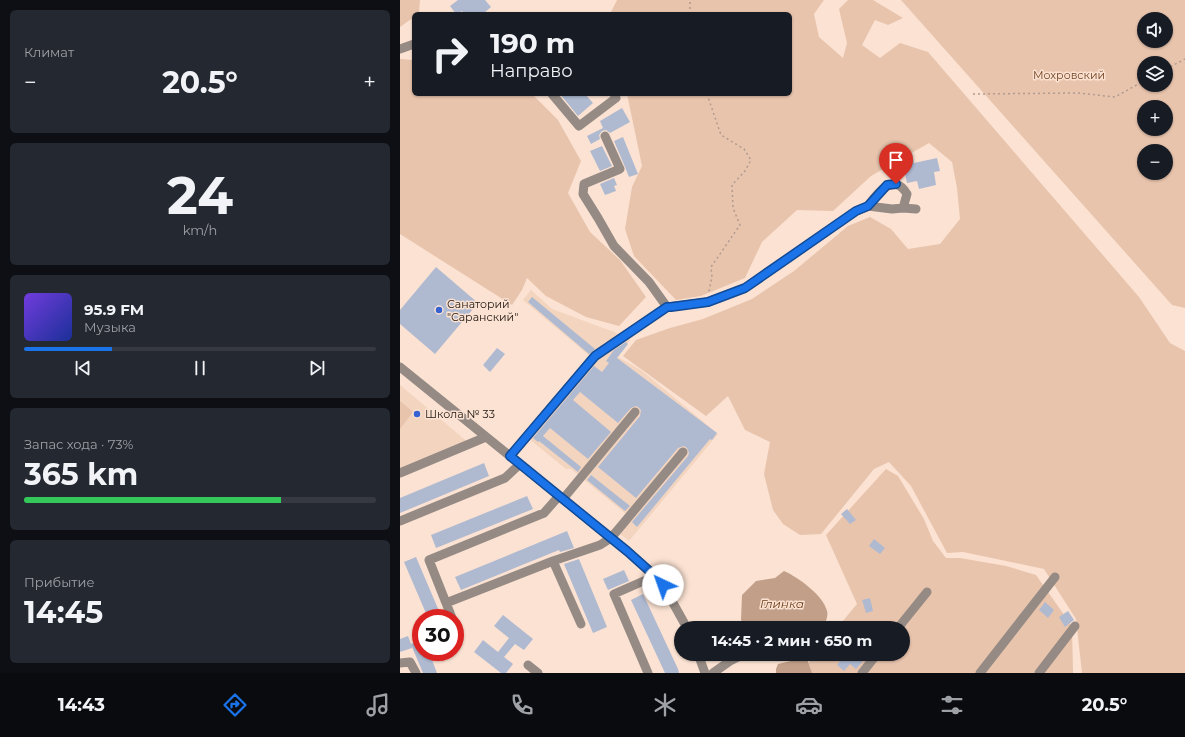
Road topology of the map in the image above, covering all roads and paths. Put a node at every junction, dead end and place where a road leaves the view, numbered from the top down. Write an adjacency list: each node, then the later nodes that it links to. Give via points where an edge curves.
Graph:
1 (690, 0): 2 (path)
2 (690, 12)
3 (412, 45): 4 (street)
4 (400, 49)
5 (1185, 59): 6 (path)
6 (1173, 65)
7 (1137, 85): 8 (path, via 1115,97 1078,93)
8 (973, 94)
9 (554, 96): 10 (street, via 579,126 616,98)
10 (615, 96)
11 (708, 96): 16 (path, via 721,135 744,149 751,160 732,185 734,208 740,225 711,267 709,291)
12 (605, 136): 17 (street, via 620,169 584,184 583,194 614,246 649,282)
13 (868, 206): 14 (street); 14 (street, via 887,185 896,184 902,186 907,194); 16 (street, via 856,211 745,288)
14 (903, 208): 15 (street)
15 (916, 209)
16 (713, 300): 17 (street)
17 (667, 307): 22 (street, via 595,356)
18 (400, 367): 20 (street)
19 (635, 412): 25 (street)
20 (486, 437): 22 (street); 24 (street)
21 (683, 452): 27 (street)
22 (510, 456): 23 (street)
23 (520, 464): 25 (street); 26 (street, via 505,478)
24 (400, 472)
25 (561, 498): 27 (street); 32 (street, via 544,513 429,560)
26 (400, 521)
27 (611, 538): 28 (street, via 600,545); 29 (street)
28 (553, 561): 32 (street); 36 (street)
29 (655, 576): 34 (street, via 663,585); 45 (street, via 614,594)
30 (1055, 577): 49 (street)
31 (927, 592): 35 (street)
32 (446, 603): 33 (street)
33 (448, 609)
34 (682, 621)
35 (904, 621)
36 (581, 624)
37 (1075, 626): 50 (street)
38 (701, 661): 46 (street)
39 (730, 661): 47 (street)
40 (871, 661): 48 (street)
41 (400, 663): 43 (street, via 410,662)
42 (528, 665): 44 (street)
43 (416, 673)
44 (538, 673)
45 (648, 673)
46 (705, 673)
47 (713, 673)
48 (862, 673)
49 (980, 673)
50 (1039, 673)

